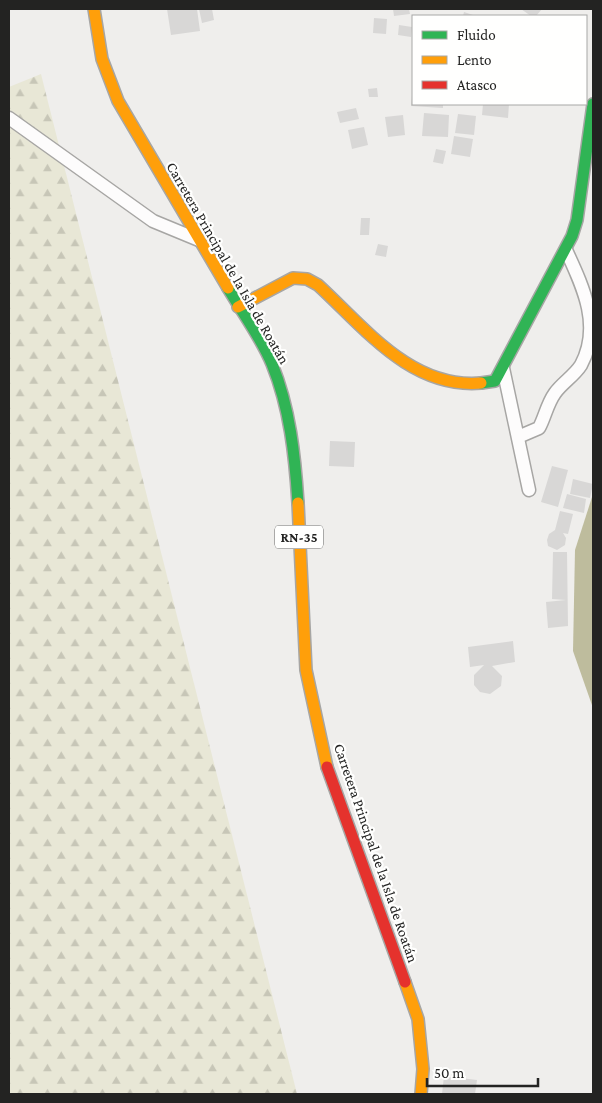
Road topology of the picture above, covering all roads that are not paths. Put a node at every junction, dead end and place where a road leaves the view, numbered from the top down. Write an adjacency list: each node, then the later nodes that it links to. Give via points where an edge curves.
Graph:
1 (94, 9): 4 (main road, Carretera Principal de la Isla de Roatán / RN-35, via 102,59 118,100)
2 (593, 104): 5 (main road, via 577,220)
3 (9, 118): 4 (street, via 153,222)
4 (199, 240): 6 (main road, Carretera Principal de la Isla de Roatán / RN-35)
5 (566, 250): 7 (main road); 8 (street, via 586,292 591,313 593,333 589,350 580,366 555,392 539,428)
6 (238, 307): 7 (main road, via 293,278 307,279 318,285 407,365 430,377 479,385 494,381); 10 (main road, Carretera Principal de la Isla de Roatán / RN-35, via 272,363 289,421 296,470 306,670 325,760 418,1019 423,1069)
7 (503, 368): 8 (street)
8 (518, 437): 9 (street)
9 (529, 490)
10 (421, 1094)

